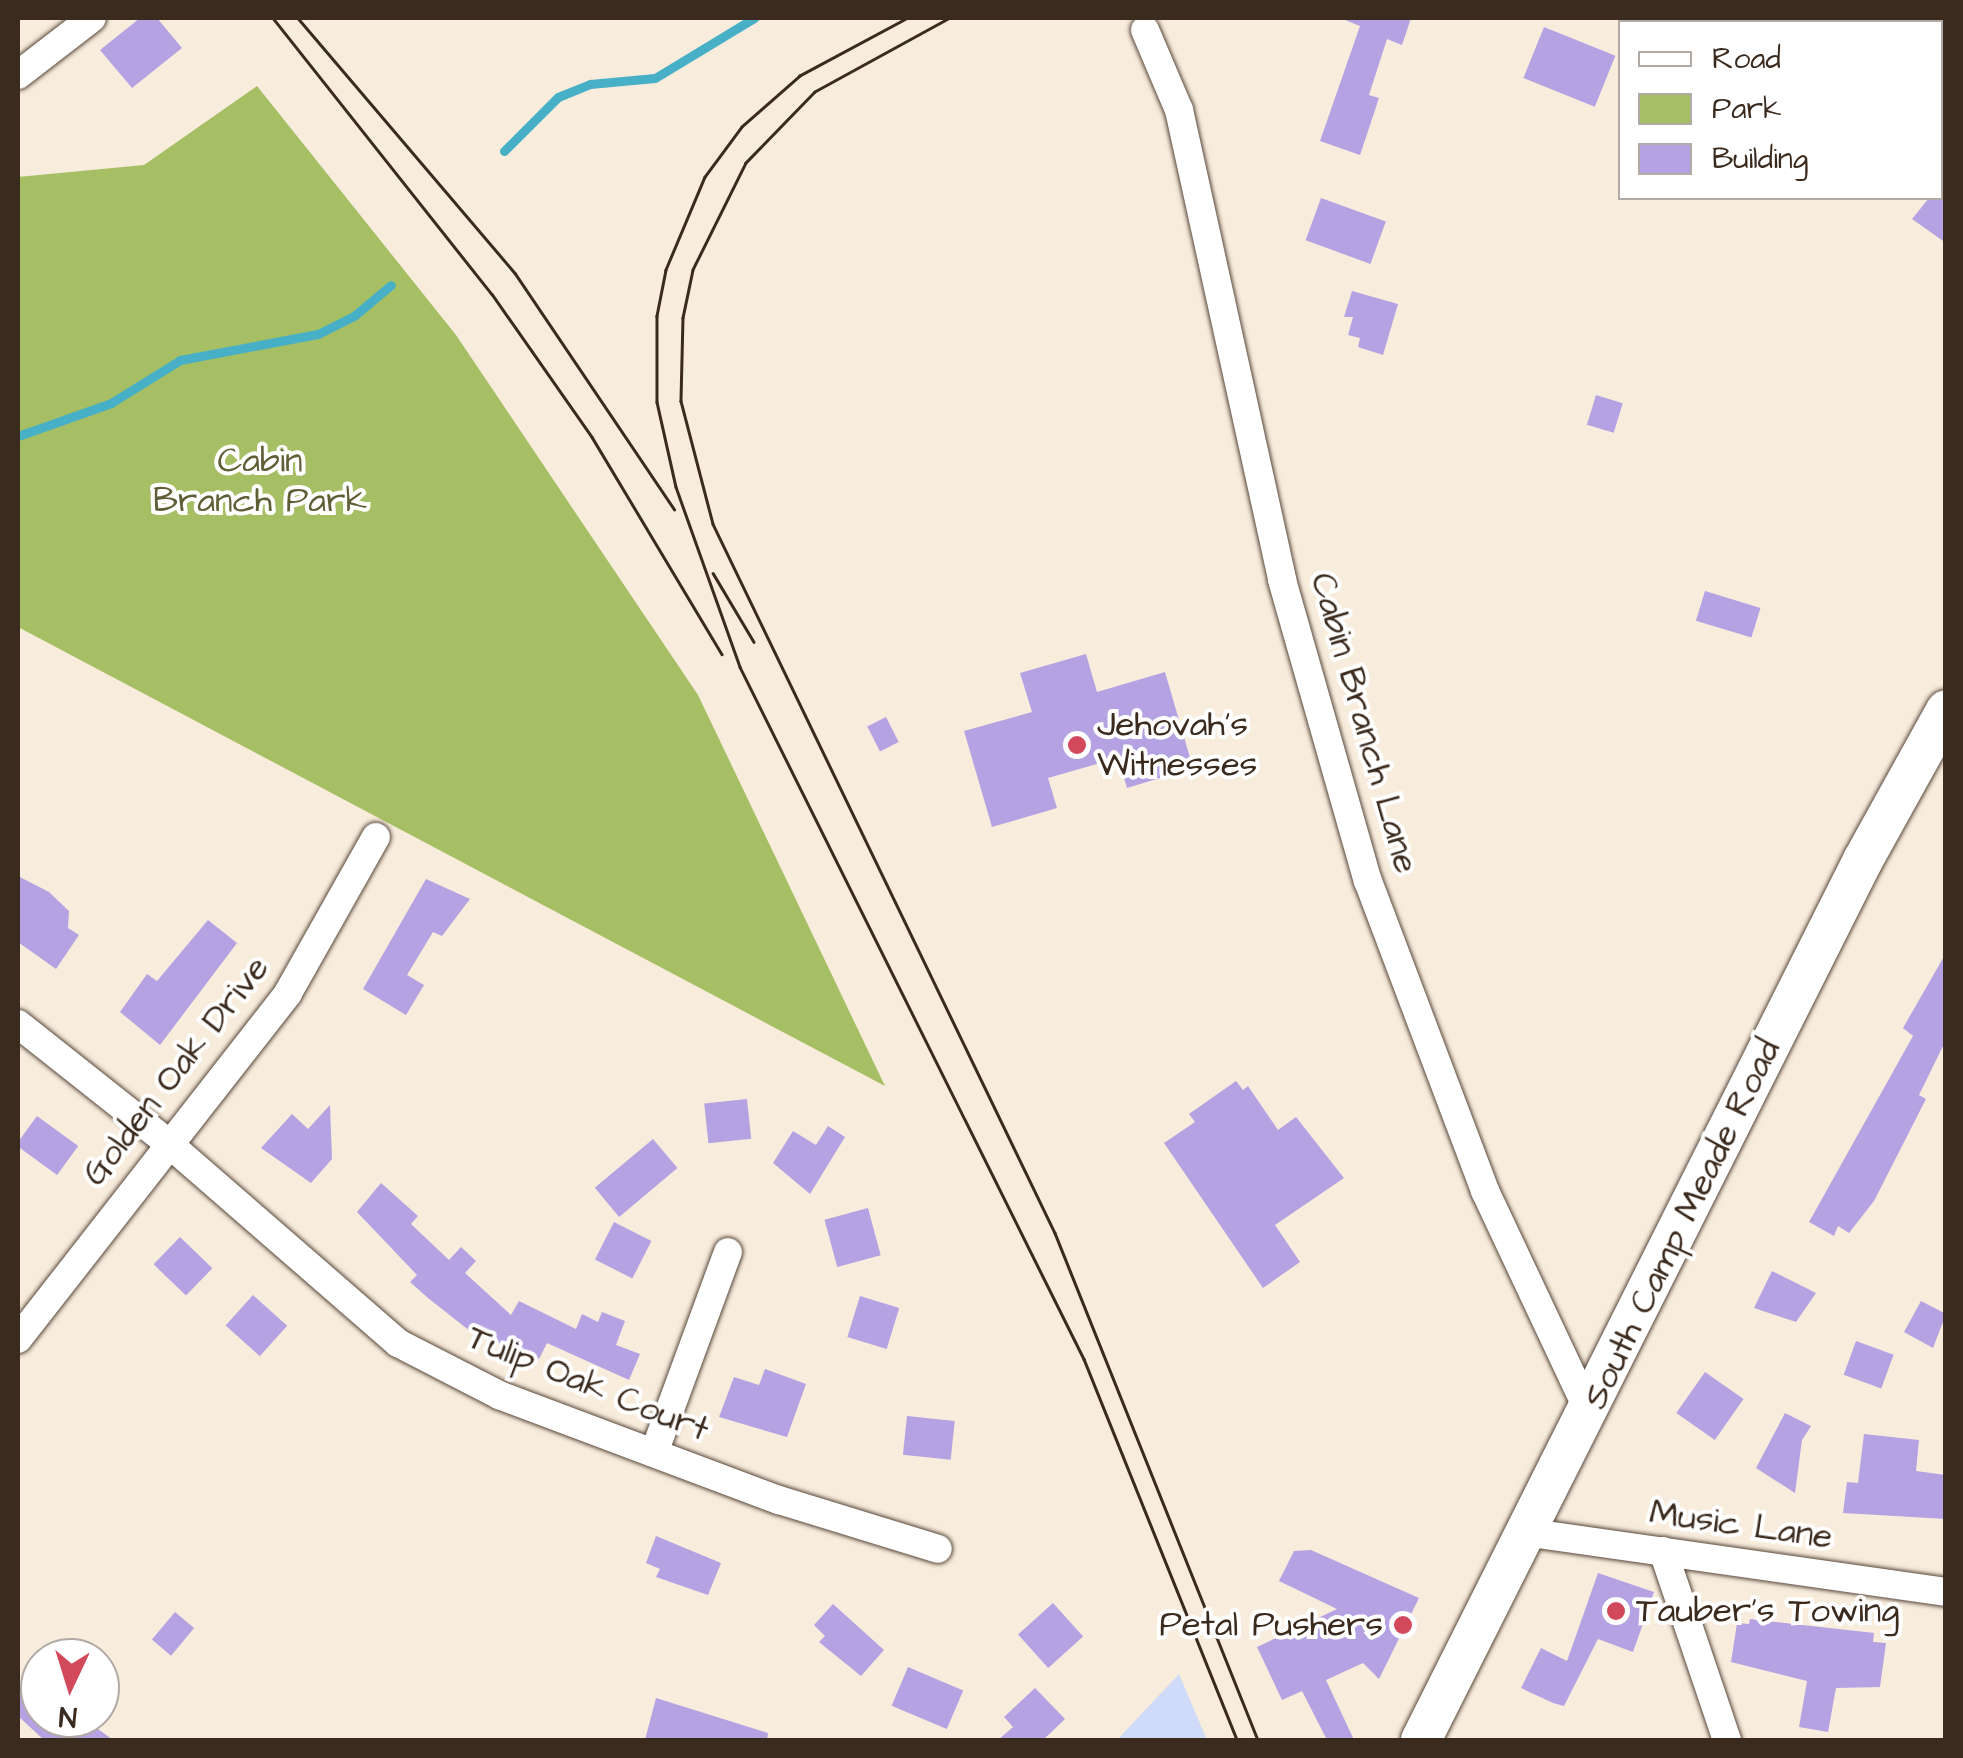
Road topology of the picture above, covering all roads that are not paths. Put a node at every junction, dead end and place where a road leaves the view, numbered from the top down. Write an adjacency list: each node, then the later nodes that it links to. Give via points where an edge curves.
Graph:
1 (92, 18): 3 (street)
2 (1145, 30): 10 (street, Cabin Branch Lane, via 1180,110 1282,580 1368,881 1485,1192)
3 (18, 76)
4 (1946, 710): 10 (main road, South Camp Meade Road, via 1863,860)
5 (376, 837): 7 (street, Golden Oak Drive, via 288,992)
6 (18, 1024): 7 (street, Tulip Oak Court)
7 (168, 1143): 9 (street, Golden Oak Drive); 11 (street, Tulip Oak Court, via 398,1343 499,1395)
8 (728, 1252): 11 (street)
9 (18, 1339)
10 (1589, 1412): 12 (main road, South Camp Meade Road)
11 (654, 1453): 13 (street, Tulip Oak Court)
12 (1525, 1532): 14 (street, Music Lane); 16 (main road, South Camp Meade Road)
13 (938, 1548)
14 (1663, 1551): 15 (street, Music Lane); 17 (street)
15 (1946, 1592)
16 (1421, 1740)
17 (1727, 1740)

